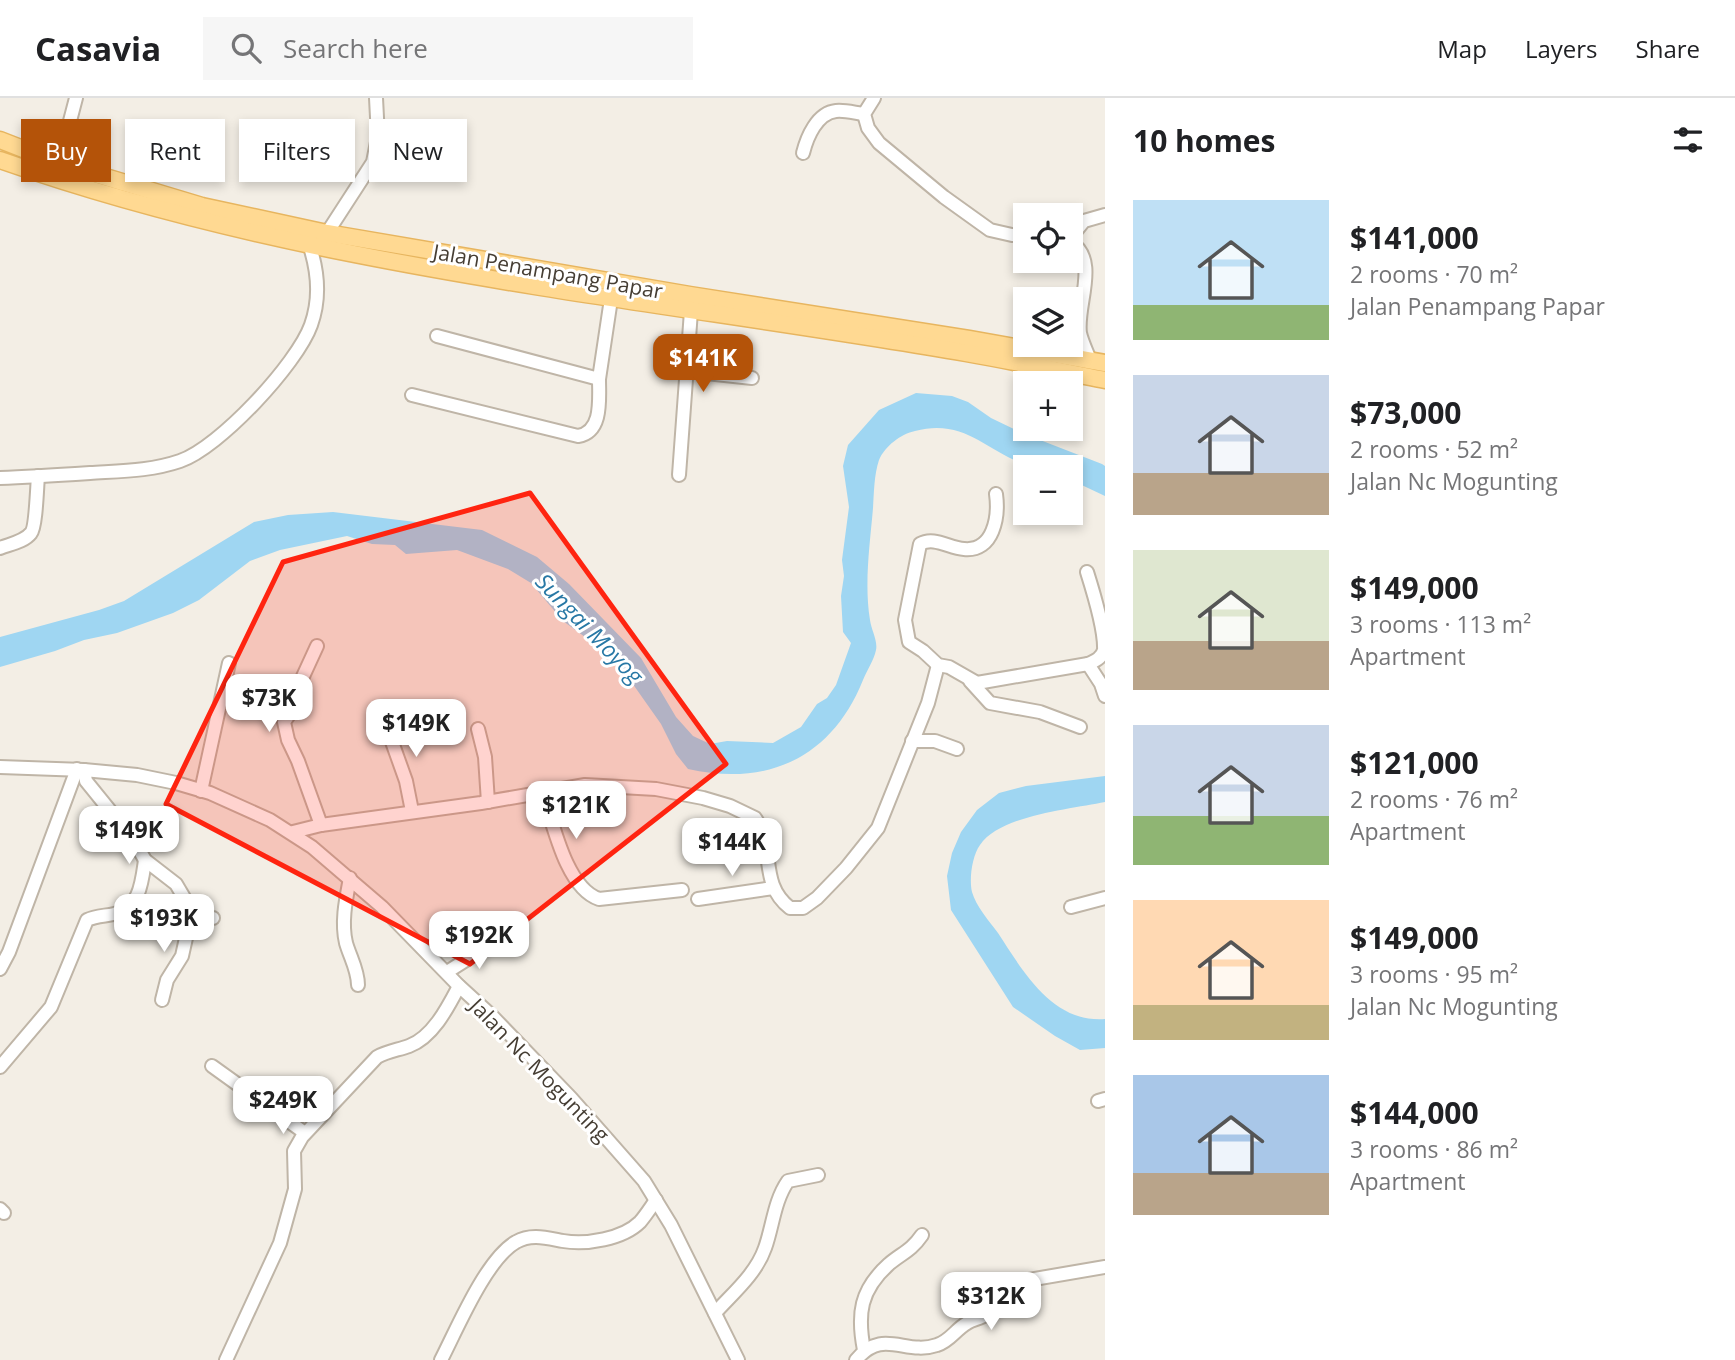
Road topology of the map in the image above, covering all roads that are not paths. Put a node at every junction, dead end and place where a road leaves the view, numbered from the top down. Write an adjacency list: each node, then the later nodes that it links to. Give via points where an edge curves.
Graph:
1 (76, 98): 5 (street)
2 (376, 98): 13 (street, via 378,136 373,162)
3 (874, 98): 4 (street)
4 (864, 114): 8 (street, via 827,114 813,128); 14 (street, via 879,143 944,197 990,230)
5 (71, 119)
6 (0, 140): 7 (main road, Jalan Penampang Papar)
7 (21, 148)
8 (803, 153)
9 (0, 160): 15 (main road, Jalan Penampang Papar, via 68,184)
10 (111, 179): 13 (main road, Jalan Penampang Papar, via 202,206)
11 (1105, 215): 12 (street)
12 (1083, 222)
13 (327, 233): 20 (main road, Jalan Penampang Papar)
14 (1013, 235)
15 (310, 247): 17 (main road, Jalan Penampang Papar); 27 (street, via 316,306 308,333 271,384 212,443 189,458 160,467)
16 (1083, 257): 20 (street, via 1080,333)
17 (611, 299): 18 (main road, Jalan Penampang Papar); 23 (street)
18 (691, 311): 21 (street); 24 (main road, Jalan Penampang Papar, via 967,353)
19 (437, 336): 23 (street)
20 (1098, 362)
21 (688, 371): 22 (street); 26 (street)
22 (752, 378)
23 (599, 379): 25 (street, via 594,428 578,436)
24 (1105, 380)
25 (412, 395)
26 (679, 475)
27 (38, 476): 28 (street); 30 (street, via 35,526 22,540)
28 (0, 478)
29 (996, 494): 35 (street, via 992,535 979,546 961,549 930,541 920,544 905,620 906,637)
30 (0, 548)
31 (1087, 572): 34 (street, via 1105,645 1101,656)
32 (317, 646): 49 (street, via 295,706 284,722)
33 (229, 663): 45 (street)
34 (1088, 664): 36 (street, via 985,683); 37 (street)
35 (937, 665): 36 (street); 41 (street)
36 (970, 681): 39 (street, via 990,703 1040,712)
37 (1105, 696)
38 (391, 709): 48 (street, via 391,739)
39 (1080, 727)
40 (478, 729): 47 (street)
41 (912, 741): 42 (street, via 935,741); 53 (street, via 878,828 846,868 803,908 790,908)
42 (957, 749)
43 (0, 767): 44 (street, Jalan Nc Mogunting)
44 (80, 769): 45 (street, Jalan Nc Mogunting, via 137,775); 51 (street); 61 (street)
45 (201, 791): 50 (street, Jalan Nc Mogunting)
46 (543, 793): 47 (street); 53 (street, via 585,785 656,789 730,806 759,823); 54 (street, via 565,858 590,896 599,899)
47 (488, 802): 48 (street)
48 (412, 811): 49 (street)
49 (321, 825): 50 (street)
50 (293, 832): 52 (street, Jalan Nc Mogunting)
51 (145, 860): 58 (street, via 176,884); 67 (street, via 138,894 130,907 87,920 51,1007)
52 (350, 878): 62 (street, Jalan Nc Mogunting); 63 (street, via 344,934)
53 (773, 888): 56 (street)
54 (682, 890)
55 (1105, 898): 57 (street)
56 (698, 899)
57 (1071, 907)
58 (192, 911): 59 (street); 65 (street, via 182,956 167,980)
59 (213, 918)
60 (488, 939): 62 (street)
61 (0, 969)
62 (447, 972): 64 (street, Jalan Nc Mogunting)
63 (358, 985)
64 (459, 986): 68 (street, via 447,1010 421,1039 377,1057); 70 (street, Jalan Nc Mogunting, via 571,1098)
65 (162, 1000)
66 (212, 1066): 68 (street)
67 (0, 1067)
68 (305, 1133): 75 (street, via 294,1151 295,1189 280,1243)
69 (818, 1175): 73 (street, via 788,1181 753,1272)
70 (656, 1200): 73 (street, Jalan Nc Mogunting); 76 (street, via 639,1223 607,1238 572,1242 537,1236 514,1242 485,1277)
71 (922, 1235): 74 (street, via 868,1288 863,1298)
72 (1105, 1267): 74 (street, via 1005,1284 987,1314 965,1324 950,1339 917,1348 880,1343)
73 (715, 1313): 77 (street, Jalan Nc Mogunting)
74 (860, 1355)
75 (226, 1360)
76 (441, 1360)
77 (738, 1360)

